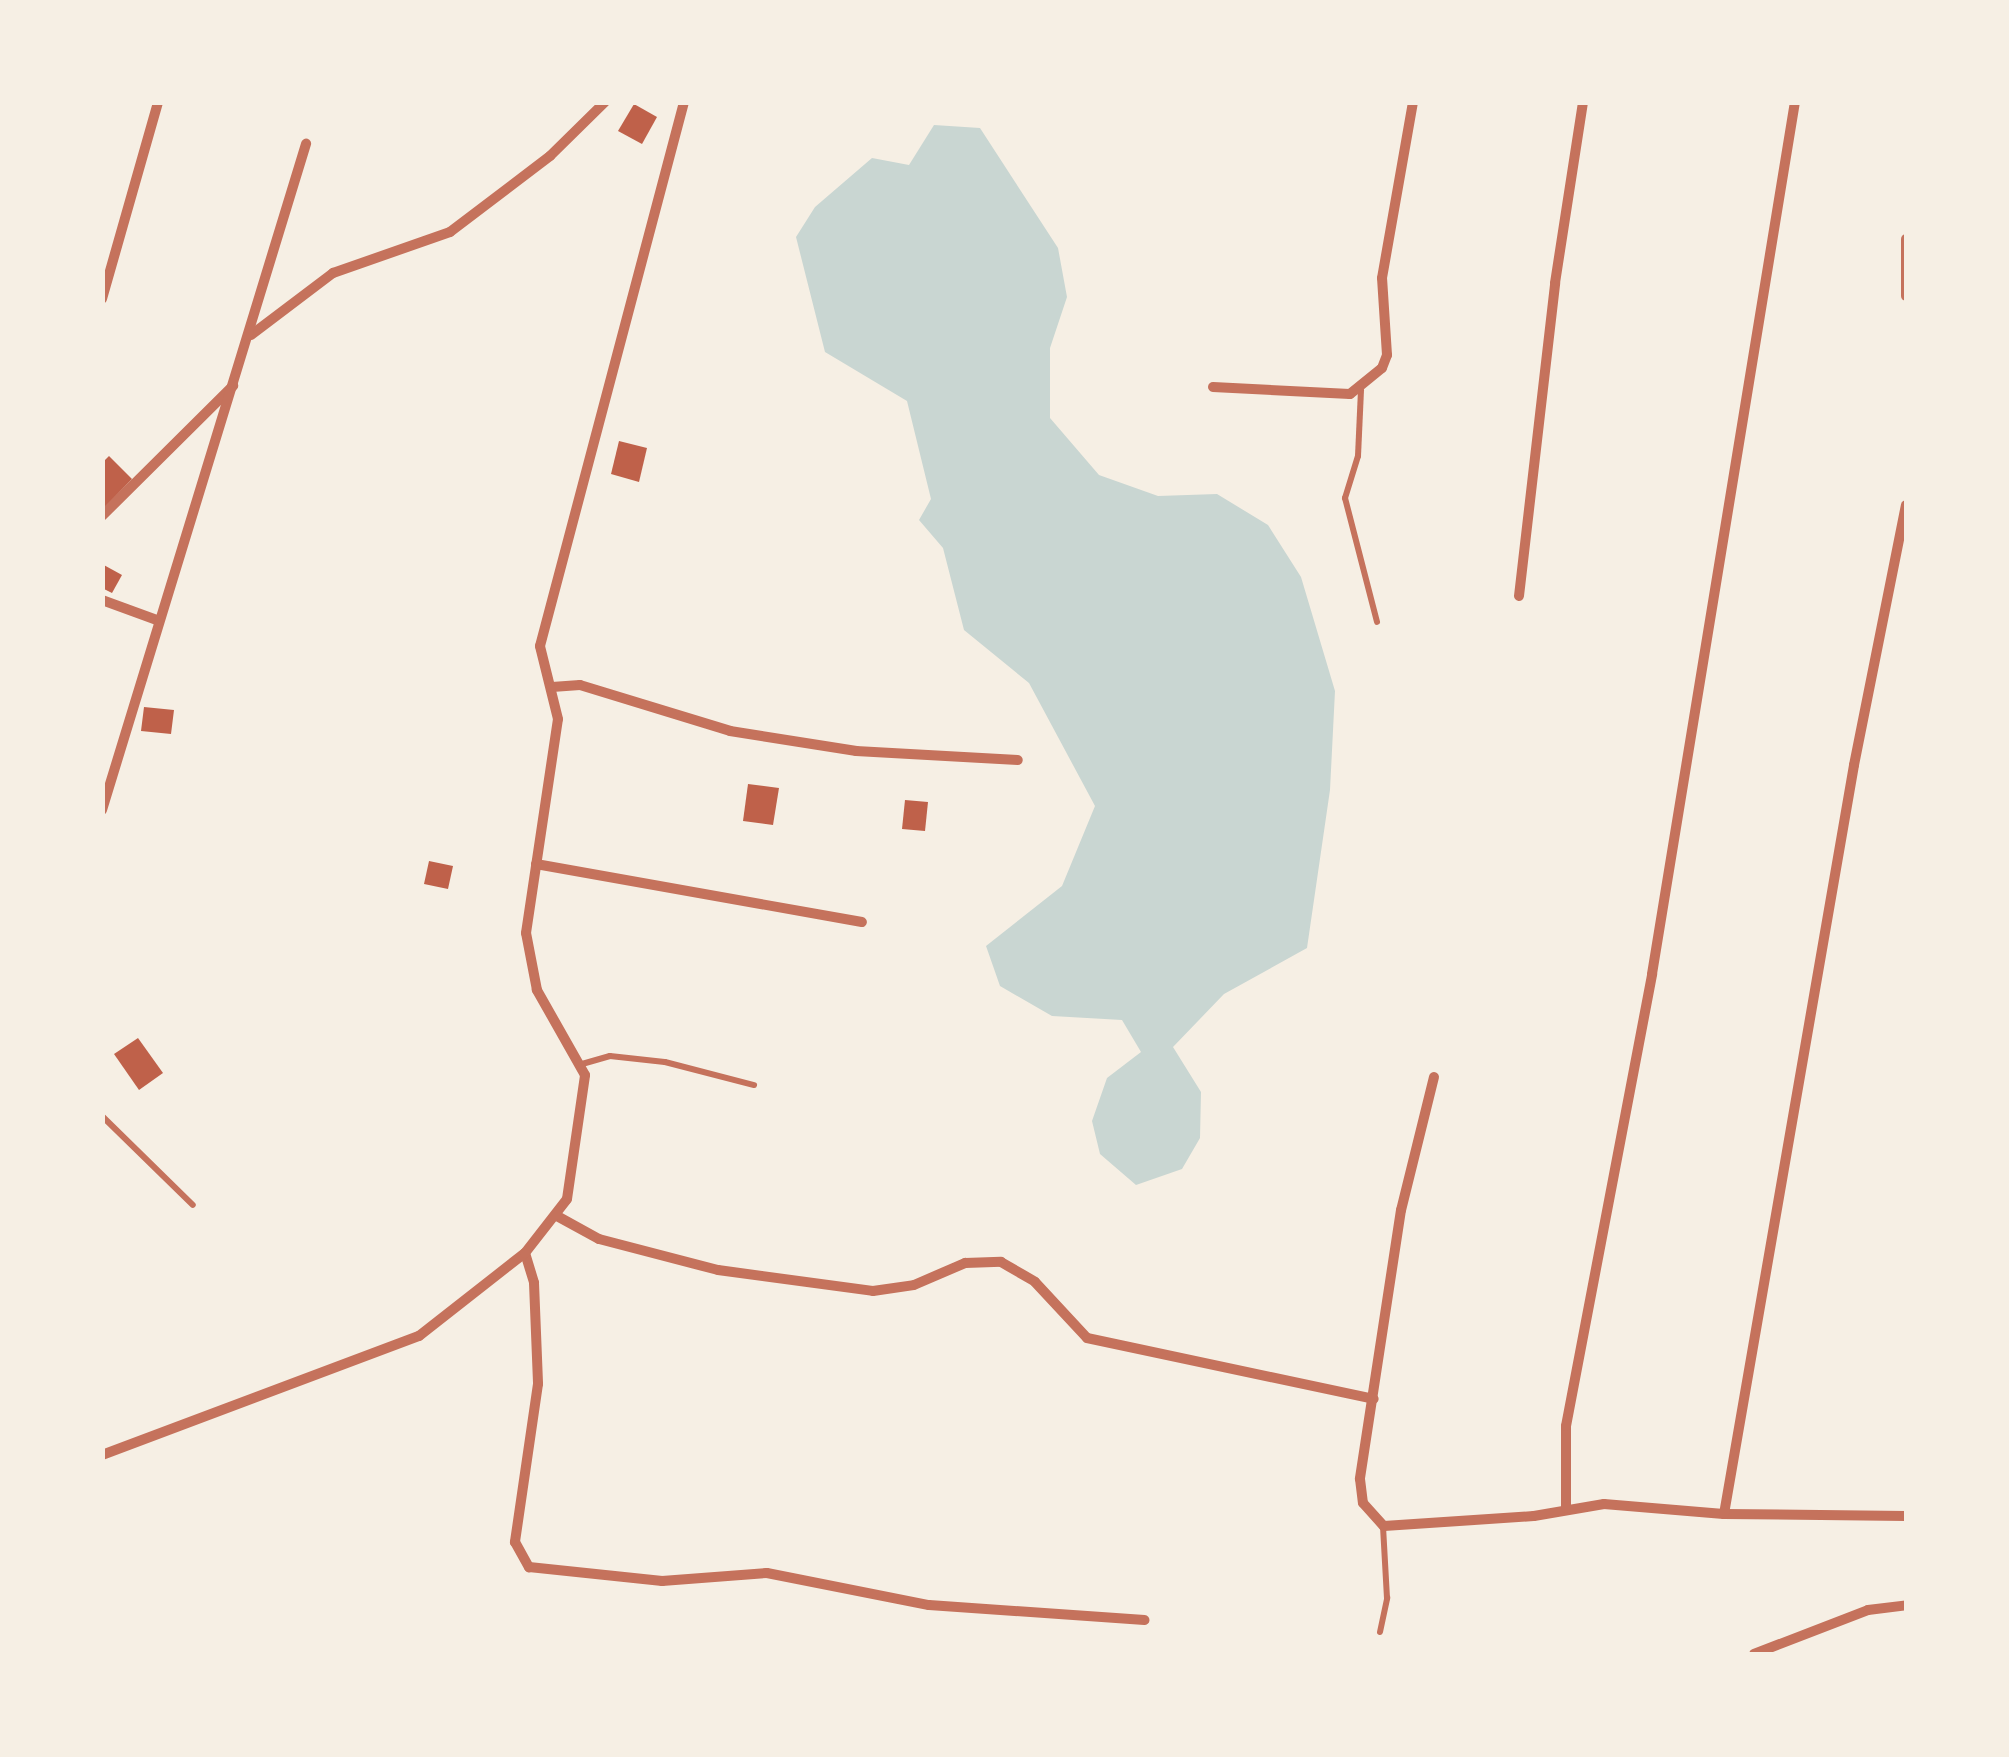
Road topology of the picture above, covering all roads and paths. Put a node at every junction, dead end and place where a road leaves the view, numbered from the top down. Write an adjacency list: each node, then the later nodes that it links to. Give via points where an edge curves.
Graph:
1 (158, 102): 10 (street)
2 (605, 102): 11 (street, via 550,156 450,232 333,273)
3 (684, 102): 21 (street, via 543,628 540,646)
4 (1413, 102): 14 (street, via 1382,278 1387,356)
5 (1583, 102): 17 (street, via 1554,283)
6 (1795, 102): 35 (street, via 1652,974 1566,1426)
7 (306, 144): 11 (street)
8 (1906, 239): 9 (street)
9 (1906, 296)
10 (102, 299)
11 (251, 335): 12 (street)
12 (238, 382): 16 (street); 19 (street)
13 (1213, 387): 14 (street)
14 (1361, 390): 20 (lane, via 1358,456 1345,498)
15 (1906, 505): 36 (street, via 1854,765)
16 (102, 516)
17 (1519, 596)
18 (102, 600): 19 (street)
19 (157, 620): 23 (street)
20 (1378, 622)
21 (552, 687): 22 (street, via 580,686 689,722 766,737 856,751); 24 (street, via 558,719)
22 (1018, 760)
23 (102, 810)
24 (536, 864): 25 (street); 26 (street, via 526,933 531,974)
25 (862, 922)
26 (582, 1064): 28 (lane, via 610,1056 665,1062); 31 (street, via 575,1173)
27 (1434, 1078): 33 (street, via 1401,1210)
28 (754, 1086)
29 (102, 1116): 30 (lane)
30 (193, 1205)
31 (557, 1216): 32 (street); 33 (street, via 599,1238 718,1270 874,1292 914,1285 965,1263 1001,1262 1035,1282 1087,1338)
32 (525, 1253): 34 (street, via 419,1336); 40 (street, via 534,1283 538,1384 515,1542 529,1567 662,1581 768,1574 948,1607)
33 (1374, 1399): 38 (street, via 1360,1495)
34 (102, 1455)
35 (1566, 1508): 36 (street, via 1630,1505); 38 (street)
36 (1724, 1514): 37 (street)
37 (1906, 1516)
38 (1384, 1526): 41 (lane, via 1387,1598)
39 (1906, 1605): 42 (street, via 1868,1610)
40 (1144, 1620)
41 (1380, 1632)
42 (1754, 1654)

